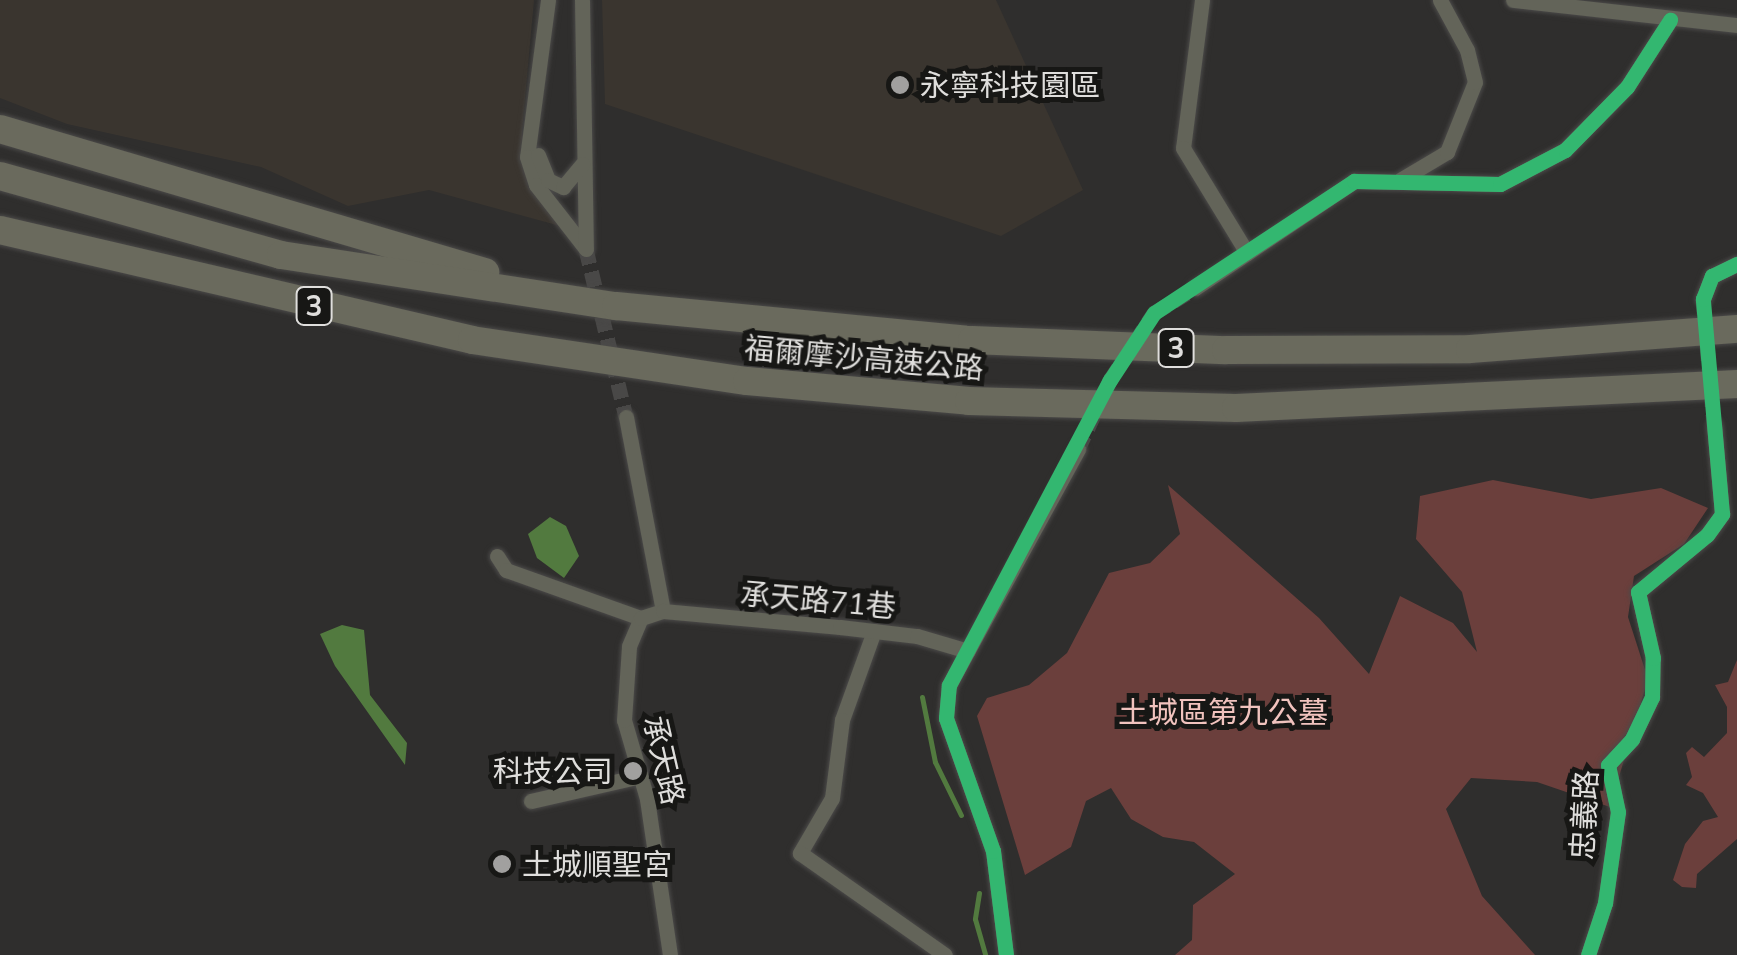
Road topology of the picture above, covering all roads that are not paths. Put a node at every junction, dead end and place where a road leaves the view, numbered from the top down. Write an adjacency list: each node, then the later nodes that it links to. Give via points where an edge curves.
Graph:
1 (548, 0): 9 (street)
2 (582, 0): 11 (street)
3 (1202, 0): 17 (street, via 1183,148)
4 (1440, 0): 13 (street, via 1475,82 1447,152)
5 (1513, 0): 6 (street)
6 (1526, 1): 7 (street)
7 (1670, 20): 8 (street); 13 (street, via 1626,87 1565,150 1500,184)
8 (1734, 21)
9 (534, 116): 11 (street, via 548,180 563,187); 14 (street, via 528,157 536,185)
10 (0, 129): 21 (highway)
11 (582, 164): 15 (street)
12 (0, 176): 21 (highway, 福爾摩沙高速公路 / 3, via 281,255)
13 (1400, 181): 17 (street, via 1354,181)
14 (550, 200): 15 (street); 15 (street, via 586,249)
15 (582, 200)
16 (0, 230): 23 (highway, 福爾摩沙高速公路 / 3, via 472,340 747,382 969,400 1236,408)
17 (1247, 253): 19 (street)
18 (1737, 264): 20 (street, via 1712,276)
19 (1195, 288)
20 (1703, 299)
21 (583, 301): 22 (highway, 福爾摩沙高速公路 / 3, via 972,340 1226,350 1470,349)
22 (1737, 329)
23 (1737, 384)
24 (626, 417): 28 (street)
25 (1714, 424): 37 (street, 忠義路, via 1722,514 1707,535 1638,592 1652,658 1652,697 1632,739 1608,765 1618,812 1605,903)
26 (1078, 449): 31 (street)
27 (496, 556): 29 (street, via 506,570)
28 (662, 612): 29 (street); 30 (street, 承天路71巷)
29 (641, 618): 32 (street, 承天路, via 630,646 624,720)
30 (874, 631): 31 (street, 承天路71巷); 35 (street, via 842,720 832,798 800,852)
31 (968, 651): 36 (street, via 949,685 946,718 994,851)
32 (640, 776): 33 (street); 34 (street, 承天路)
33 (531, 801)
34 (669, 954)
35 (945, 955)
36 (1006, 955)
37 (1588, 955)

